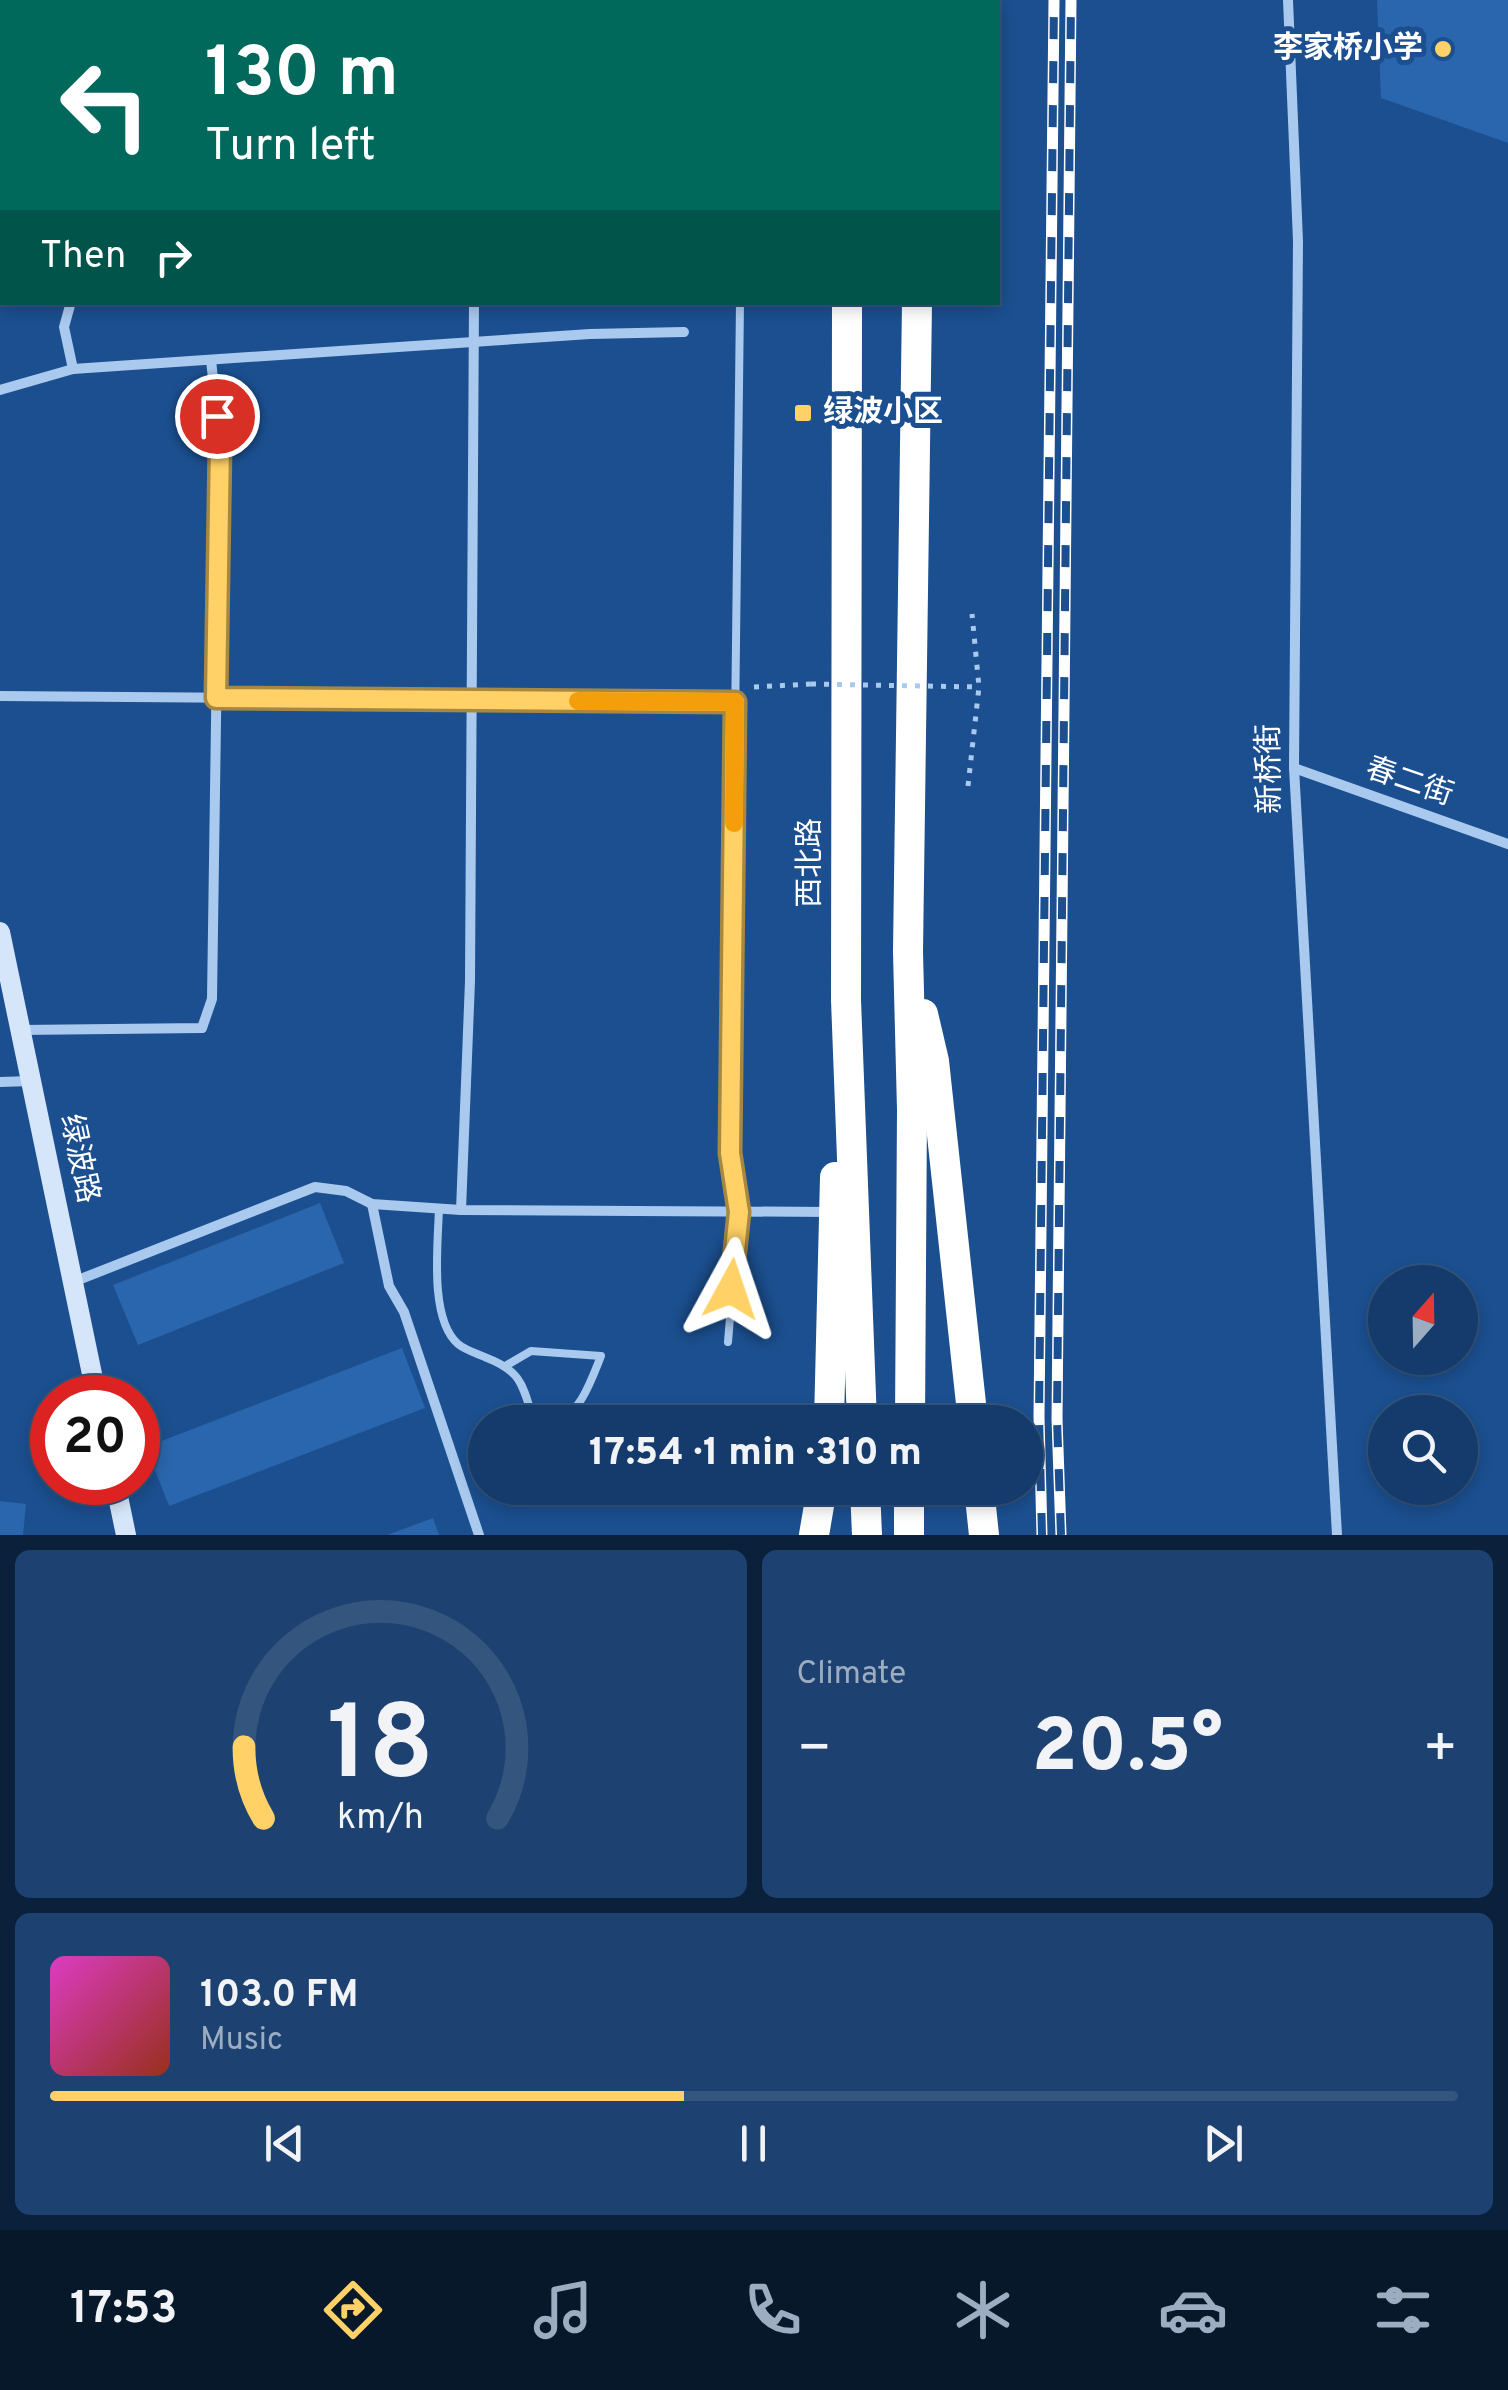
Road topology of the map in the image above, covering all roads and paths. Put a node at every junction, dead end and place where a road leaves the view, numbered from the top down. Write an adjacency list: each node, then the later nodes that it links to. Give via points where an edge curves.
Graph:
1 (638, 0): 2 (street)
2 (647, 0)
3 (1288, 0): 21 (street, 新桥街, via 1298,241)
4 (70, 305): 12 (street, via 64,326)
5 (474, 305): 10 (street)
6 (740, 305): 20 (lane)
7 (848, 305): 26 (highway, 西北路)
8 (918, 305): 25 (highway)
9 (684, 332): 10 (street)
10 (474, 342): 11 (street); 19 (street)
11 (211, 360): 12 (street); 18 (street, via 220,444)
12 (73, 369): 13 (street)
13 (0, 390)
14 (972, 614): 16 (path)
15 (755, 687): 16 (path, bridge)
16 (978, 688): 22 (path)
17 (0, 696): 18 (street)
18 (216, 698): 19 (street); 27 (street, via 212,1000 202,1028)
19 (472, 700): 20 (street); 32 (street)
20 (735, 702): 33 (lane, via 730,1153)
21 (1294, 768): 23 (street, 春二街); 56 (street, 新桥街)
22 (968, 786)
23 (1508, 844)
24 (0, 932): 27 (street, 绿波路)
25 (908, 952): 43 (highway); 44 (highway, via 934,1061)
26 (846, 979): 34 (highway); 42 (highway, 西北路)
27 (20, 1030): 28 (street, 绿波路)
28 (31, 1081): 29 (street); 35 (street, 绿波路)
29 (0, 1082)
30 (372, 1204): 31 (street); 35 (street, via 346,1190 315,1187); 51 (street, via 389,1286 404,1312)
31 (439, 1208): 32 (street); 37 (lane, via 437,1273 445,1326 459,1346)
32 (461, 1210): 33 (street)
33 (739, 1212): 34 (street); 36 (lane)
34 (833, 1212): 41 (highway)
35 (73, 1282): 38 (street, 绿波路)
36 (728, 1342)
37 (507, 1365): 39 (lane); 40 (lane, via 530,1351 600,1356)
38 (93, 1375)
39 (528, 1405)
40 (575, 1405)
41 (829, 1405)
42 (861, 1405)
43 (910, 1405)
44 (970, 1405)
45 (120, 1505): 50 (street)
46 (819, 1505): 52 (highway)
47 (866, 1505): 53 (highway)
48 (909, 1505): 54 (highway)
49 (981, 1505): 55 (highway)
50 (126, 1535)
51 (480, 1535)
52 (814, 1535)
53 (867, 1535)
54 (909, 1535)
55 (984, 1535)
56 (1337, 1535)

